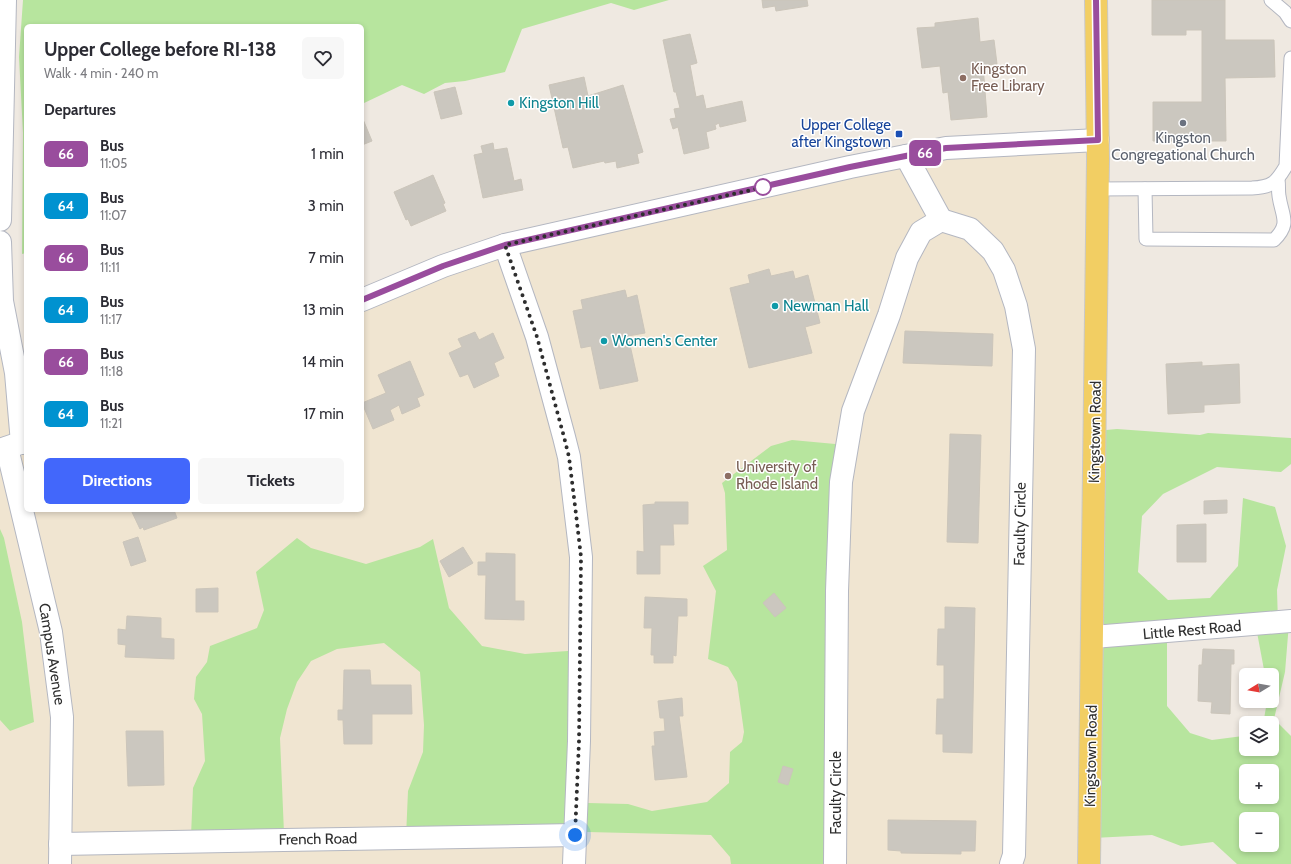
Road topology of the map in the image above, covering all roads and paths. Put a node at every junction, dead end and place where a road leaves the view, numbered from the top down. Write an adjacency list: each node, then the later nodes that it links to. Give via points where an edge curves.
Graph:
1 (5, 0): 11 (street)
2 (1096, 0): 6 (main road, Kingstown Road)
3 (1271, 0): 4 (lane)
4 (1291, 21)
5 (1291, 58): 8 (lane, via 1286,166)
6 (1098, 140): 7 (street, via 946,148); 9 (main road, Kingstown Road)
7 (906, 156): 12 (street); 14 (street)
8 (1278, 180): 10 (lane, via 1267,187); 10 (lane, via 1279,197 1286,220 1283,232 1274,240 1146,239)
9 (1097, 189): 10 (lane); 20 (main road, Kingstown Road)
10 (1145, 189)
11 (0, 220)
12 (941, 220): 24 (street, Faculty Circle, via 921,232 907,258 853,411 841,482 837,591); 25 (street, Faculty Circle, via 970,229 993,252 1004,270 1016,306 1024,349 1014,855)
13 (0, 242): 16 (street, Campus Avenue, via 2,301 16,372)
14 (505, 245): 15 (street, via 443,266); 21 (street, via 537,337 569,457 581,557)
15 (364, 299)
16 (14, 445): 17 (street, Campus Avenue)
17 (24, 496)
18 (27, 512): 22 (street, Campus Avenue, via 51,632 62,717)
19 (1291, 621): 20 (street, Little Rest Road)
20 (1092, 637): 26 (main road, Kingstown Road)
21 (575, 835): 22 (street, French Road); 23 (street)
22 (60, 854)
23 (574, 864)
24 (835, 864)
25 (1011, 864)
26 (1088, 864)

